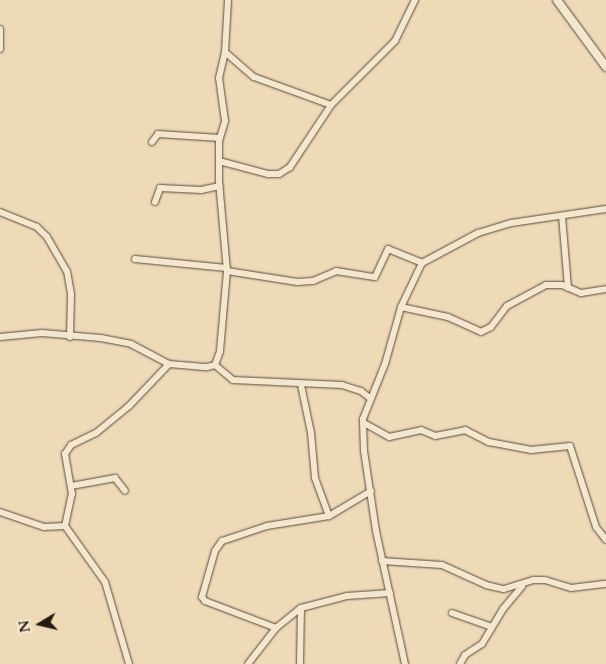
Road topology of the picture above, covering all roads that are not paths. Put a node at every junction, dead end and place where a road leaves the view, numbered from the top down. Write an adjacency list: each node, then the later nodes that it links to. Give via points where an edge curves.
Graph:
1 (228, 0): 6 (street)
2 (415, 0): 8 (street, via 395,41)
3 (556, 0): 7 (street)
4 (0, 29): 5 (street)
5 (0, 50)
6 (225, 52): 8 (street, via 254,77); 9 (street, via 219,73 225,122)
7 (606, 67)
8 (332, 105): 11 (street, via 296,160 279,174 245,170)
9 (220, 138): 10 (street, via 158,134); 11 (street)
10 (152, 142)
11 (219, 161): 12 (street)
12 (220, 186): 13 (street, via 201,190 160,188); 19 (street)
13 (155, 202)
14 (606, 209): 16 (street)
15 (0, 212): 24 (street, via 37,226 54,249 70,284)
16 (562, 216): 18 (street, via 478,233); 20 (street)
17 (135, 259): 19 (street)
18 (422, 263): 19 (street, via 388,249 378,273 370,278 336,271 313,281 297,282); 22 (street)
19 (227, 269): 26 (street, via 220,351)
20 (568, 288): 21 (street, via 581,293); 22 (street, via 555,284 533,290 508,306 491,327 481,332 448,317)
21 (606, 289)
22 (401, 308): 28 (street, via 385,364)
23 (0, 337): 24 (street, via 42,333)
24 (70, 337): 25 (street, via 101,338 131,344)
25 (169, 364): 26 (street); 30 (street, via 112,421 66,449)
26 (215, 365): 27 (street, via 233,380 278,380)
27 (300, 385): 28 (street, via 352,387); 34 (street, via 311,433 315,478)
28 (370, 398): 29 (street, via 364,410)
29 (364, 423): 32 (street, via 364,451); 36 (street, via 388,437 421,430 434,436 465,430 488,442 531,450 570,446 596,527)
30 (72, 486): 31 (street, via 115,478); 35 (street)
31 (125, 491)
32 (371, 491): 34 (street); 37 (street)
33 (0, 512): 35 (street, via 44,527)
34 (329, 516): 44 (street, via 286,522 231,537 214,551 203,599)
35 (65, 526): 45 (street, via 105,582)
36 (606, 540)
37 (382, 560): 39 (street, via 442,565 497,588); 40 (street)
38 (606, 584): 39 (street, via 571,588 545,580)
39 (522, 585): 43 (street)
40 (390, 593): 41 (street, via 347,596); 48 (street)
41 (301, 608): 44 (street); 47 (street)
42 (452, 613): 43 (street)
43 (492, 627): 49 (street, via 480,647 465,655)
44 (276, 628): 46 (street)
45 (129, 664)
46 (248, 664)
47 (300, 664)
48 (405, 664)
49 (460, 664)

